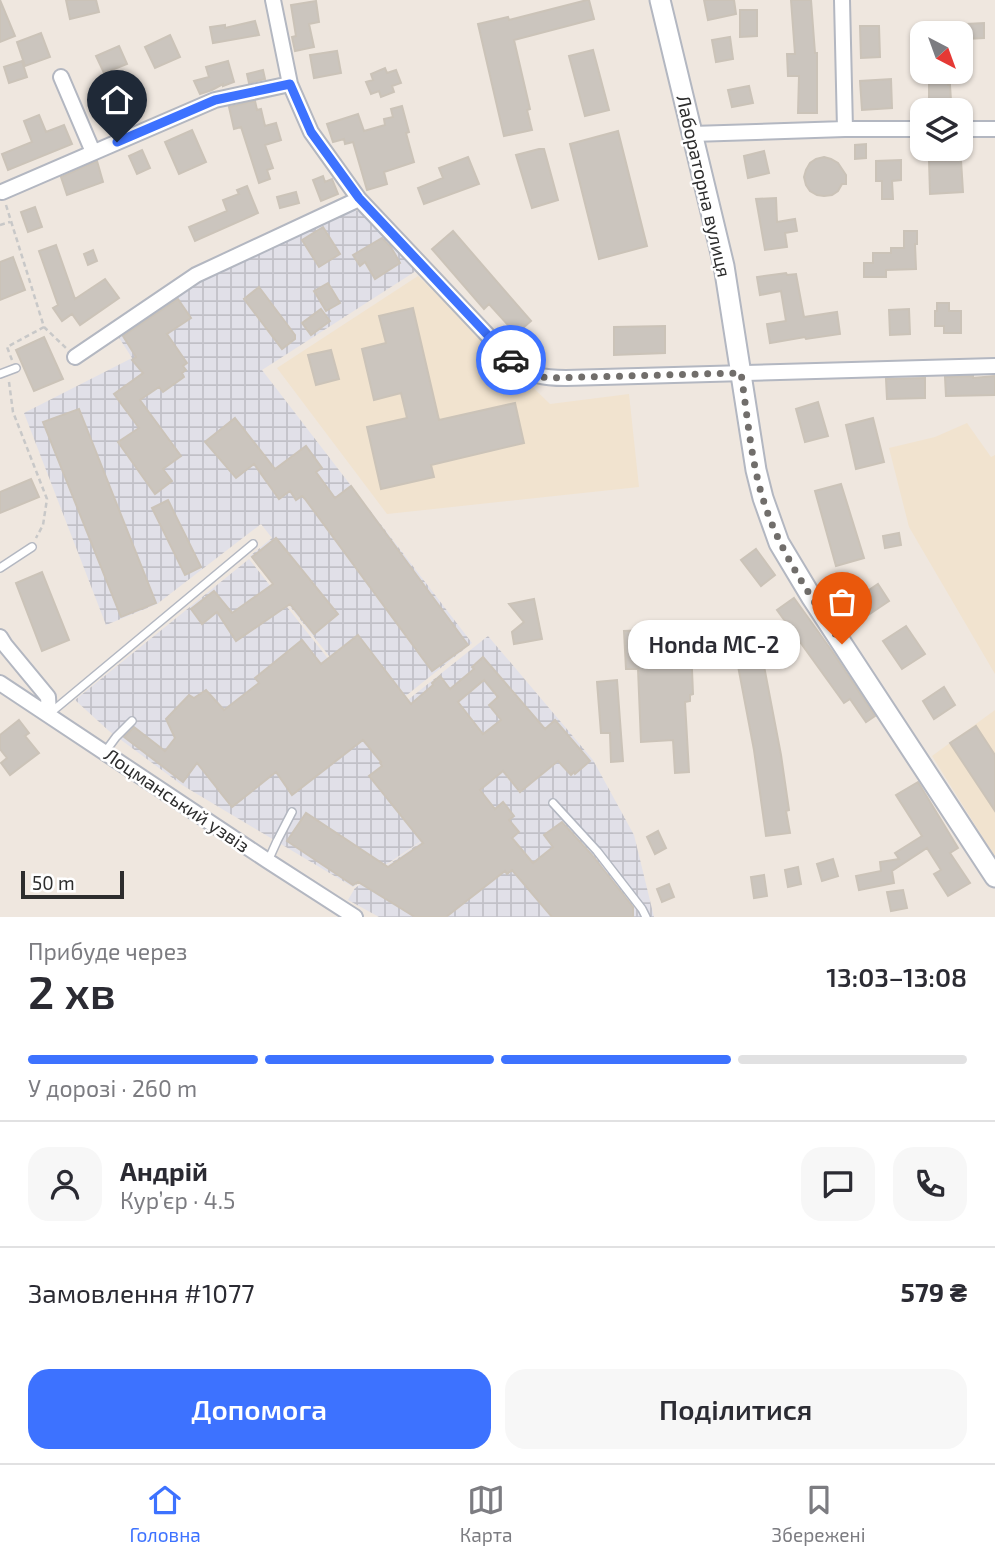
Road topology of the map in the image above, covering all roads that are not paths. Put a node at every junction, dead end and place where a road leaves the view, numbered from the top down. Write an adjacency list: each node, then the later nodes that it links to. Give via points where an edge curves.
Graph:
1 (273, 0): 5 (street)
2 (660, 0): 10 (main road, Лабораторна вулиця)
3 (842, 0): 6 (street)
4 (61, 77): 11 (street)
5 (290, 84): 11 (street, via 215,100); 13 (street, via 311,132)
6 (845, 129): 7 (street); 10 (street)
7 (910, 129)
8 (973, 129): 9 (street)
9 (995, 129)
10 (692, 134): 17 (main road, Лабораторна вулиця, via 724,266)
11 (93, 152): 12 (street)
12 (2, 192)
13 (359, 198): 14 (street, via 196,275); 17 (street, via 513,362 529,373 566,379)
14 (75, 358)
15 (995, 366): 17 (street)
16 (16, 368): 18 (lane)
17 (741, 373): 30 (main road, Лабораторна вулиця, via 756,470 779,542)
18 (0, 374)
19 (253, 544): 24 (lane)
20 (32, 547): 21 (lane)
21 (0, 568)
22 (0, 637): 24 (street, via 48,697)
23 (0, 683): 24 (street, Лоцманський узвіз)
24 (49, 714): 26 (street, Лоцманський узвіз)
25 (132, 721): 26 (lane)
26 (106, 752): 29 (street, Лоцманський узвіз)
27 (553, 803): 32 (lane, via 597,851)
28 (292, 812): 29 (lane)
29 (268, 861): 31 (street, Лоцманський узвіз)
30 (995, 877)
31 (355, 917)
32 (646, 917)

